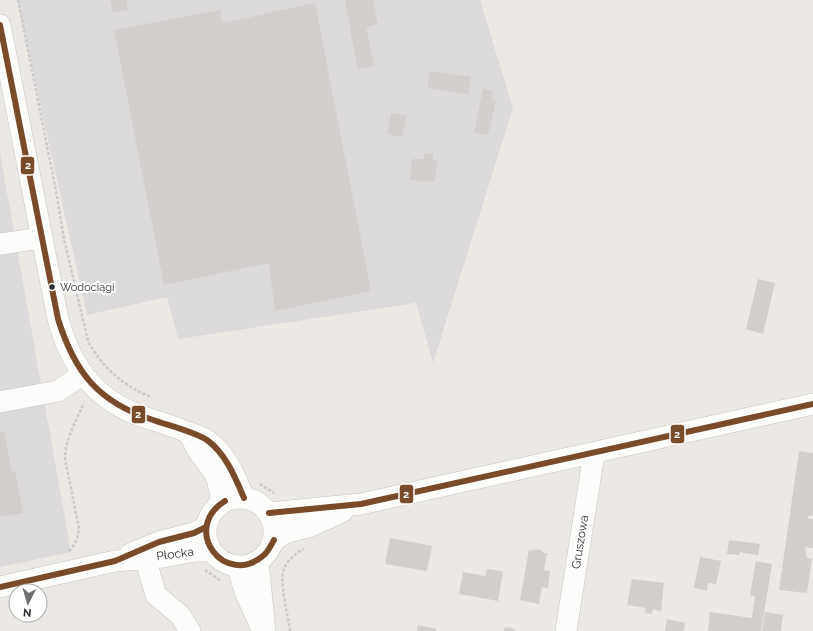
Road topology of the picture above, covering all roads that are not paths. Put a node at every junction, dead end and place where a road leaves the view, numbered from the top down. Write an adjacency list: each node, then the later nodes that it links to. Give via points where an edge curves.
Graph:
1 (0, 25): 2 (street)
2 (42, 238): 3 (street); 4 (street, via 64,340)
3 (0, 244)
4 (83, 374): 5 (street, via 58,392); 7 (street, via 98,391 130,412)
5 (0, 402)
6 (813, 404): 8 (street)
7 (189, 433): 9 (street, via 208,440 219,450 228,462); 10 (street, via 213,471 220,492)
8 (594, 454): 12 (street); 23 (street, Gruszowa)
9 (244, 498): 10 (street, via 232,498); 11 (street, via 254,500 262,506)
10 (220, 503): 13 (street)
11 (273, 504): 12 (street); 14 (street)
12 (361, 504): 14 (street, via 311,526 288,532)
13 (206, 527): 15 (street); 17 (street, Płocka, via 194,534 159,542)
14 (274, 540): 18 (street, via 268,552)
15 (212, 551): 16 (street, Płocka); 19 (street, via 223,562)
16 (145, 558): 17 (street, Płocka); 21 (street, via 156,595 180,615)
17 (115, 561): 20 (street, Płocka)
18 (258, 561): 19 (street); 22 (street)
19 (238, 566): 22 (street, via 246,594)
20 (0, 587)
21 (190, 631)
22 (264, 631)
23 (566, 631)

